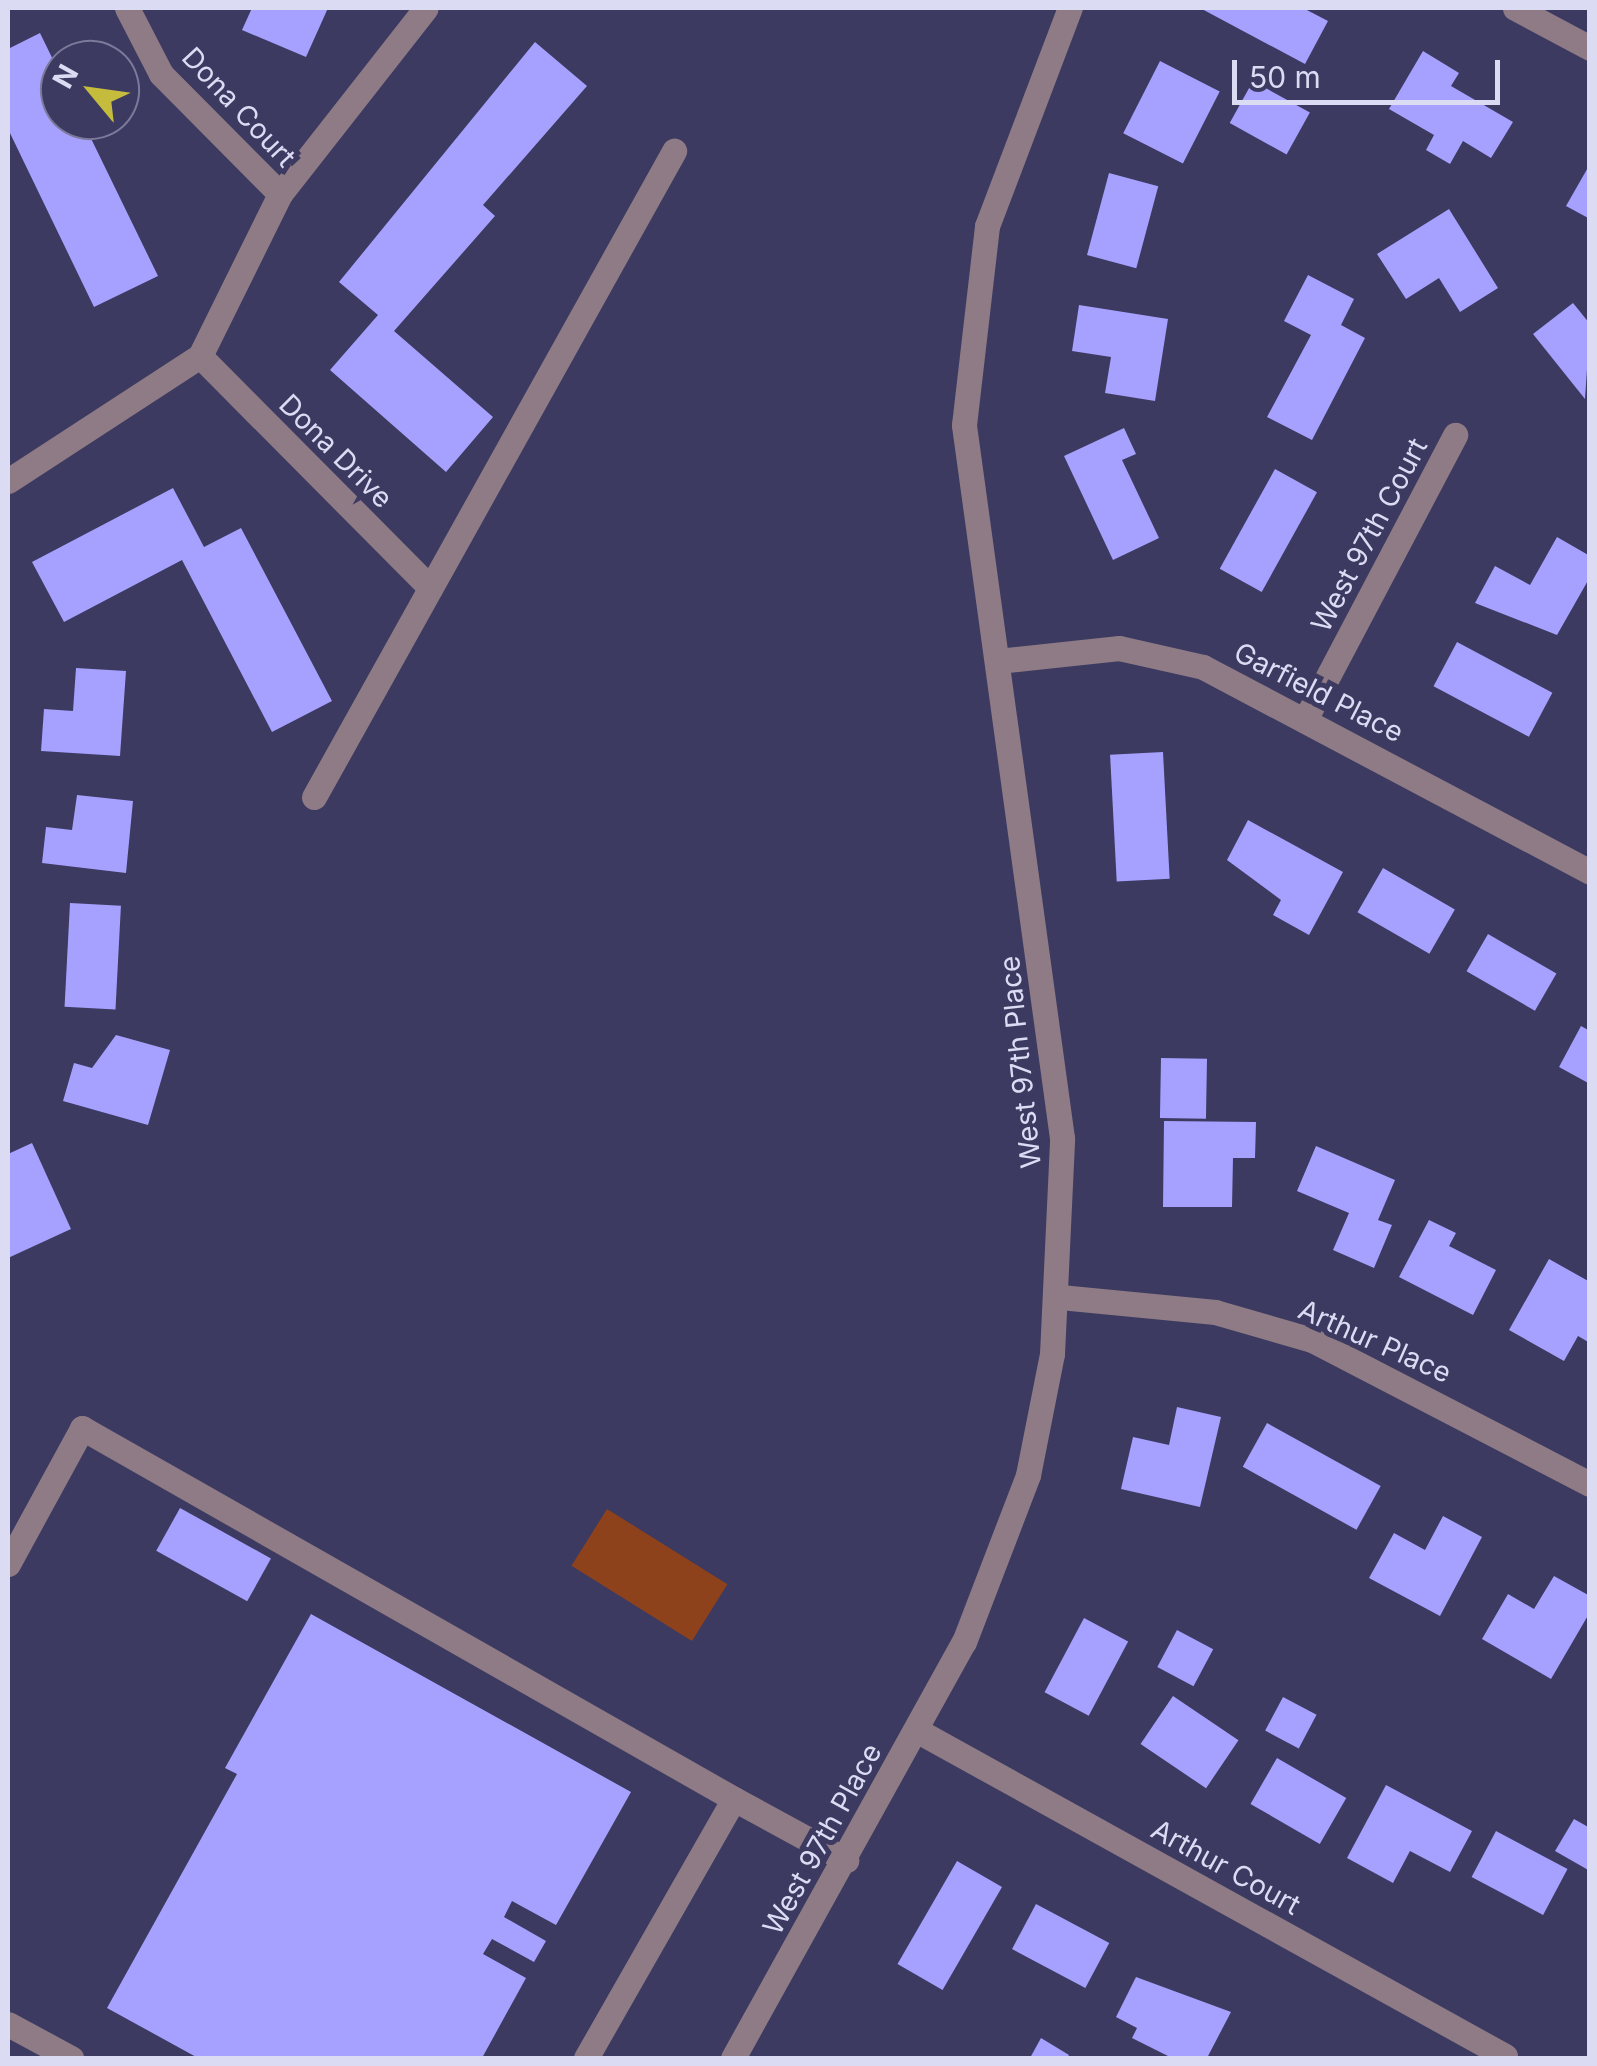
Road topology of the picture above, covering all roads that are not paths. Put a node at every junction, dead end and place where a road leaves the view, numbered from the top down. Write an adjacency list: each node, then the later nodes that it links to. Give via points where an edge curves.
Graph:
1 (127, 8): 7 (street, Dona Court, via 161,74)
2 (426, 8): 7 (street)
3 (1070, 8): 12 (street, West 97th Place, via 986,226 971,340 964,425)
4 (1515, 8): 5 (street)
5 (1590, 48)
6 (674, 151): 11 (street)
7 (280, 194): 8 (street)
8 (200, 356): 10 (street); 11 (street, Dona Drive)
9 (1456, 436): 13 (street, West 97th Court)
10 (8, 481)
11 (430, 588): 14 (street)
12 (998, 661): 13 (street, Garfield Place, via 1119,648 1203,667); 16 (street, West 97th Place, via 1062,1138)
13 (1308, 716): 15 (street, Garfield Place)
14 (314, 797)
15 (1590, 872)
16 (1060, 1297): 17 (street, Arthur Place, via 1215,1312 1312,1340); 19 (street, West 97th Place, via 1017,1509)
17 (1590, 1484)
18 (8, 1564): 20 (street, via 82,1428)
19 (918, 1730): 21 (street, West 97th Place); 23 (street, Arthur Court)
20 (734, 1798): 21 (street); 25 (street)
21 (846, 1860): 26 (street, West 97th Place)
22 (8, 2024): 24 (street)
23 (1505, 2056)
24 (70, 2058)
25 (586, 2058)
26 (733, 2058)

